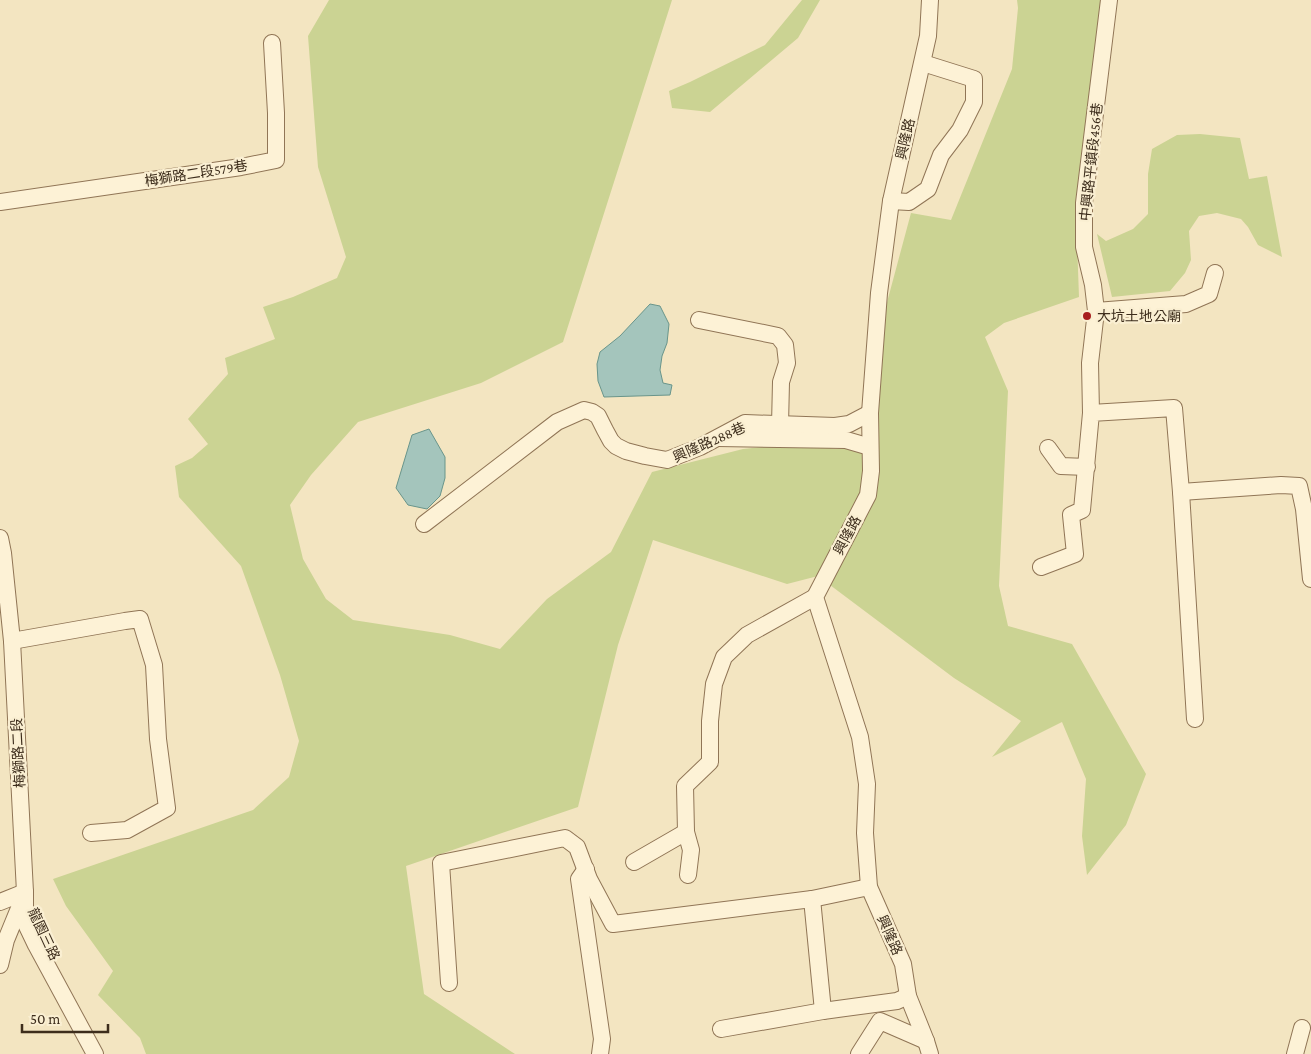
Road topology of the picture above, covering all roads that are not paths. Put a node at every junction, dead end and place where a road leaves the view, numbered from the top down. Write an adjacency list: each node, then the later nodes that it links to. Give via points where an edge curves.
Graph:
1 (930, 0): 4 (street, 興隆路, via 928,36)
2 (1108, 0): 8 (street, 中興路平鎮段456巷, via 1084,203 1084,247)
3 (272, 43): 6 (street, 梅獅路二段579巷, via 276,160)
4 (922, 63): 5 (street, 興隆路); 5 (street, via 974,79 974,102 942,155 928,189 909,202)
5 (891, 201): 10 (street, 興隆路, via 879,293)
6 (0, 202)
7 (1215, 273): 8 (street, via 1208,294 1186,304)
8 (1096, 311): 11 (street, 中興路平鎮段456巷, via 1090,363)
9 (699, 320): 12 (street, via 778,336 785,345)
10 (870, 413): 12 (street, 興隆路288巷, via 849,424 835,426); 14 (street, 興隆路)
11 (1091, 414): 16 (street, 中興路平鎮段456巷); 17 (street, via 1174,408)
12 (780, 425): 13 (street, 興隆路288巷, via 745,423)
13 (716, 438): 14 (street, via 846,440); 18 (street, 興隆路288巷, via 667,460 645,456 616,446 598,416 584,410 557,422)
14 (870, 447): 22 (street, 興隆路, via 868,495)
15 (1048, 448): 16 (street, via 1061,466)
16 (1087, 467): 20 (street, 中興路平鎮段456巷, via 1082,510 1071,515 1076,554)
17 (1182, 492): 21 (street, via 1300,486); 24 (street)
18 (424, 524)
19 (0, 538): 23 (street, 梅獅路二段)
20 (1041, 567)
21 (1311, 579)
22 (815, 597): 25 (street, via 747,635 724,657 714,684 710,762 685,786); 30 (street, 興隆路, via 860,736 867,784 865,833)
23 (12, 641): 26 (street, via 140,619 154,665 158,739 167,808 127,830); 31 (street, 梅獅路二段)
24 (1195, 719)
25 (686, 832): 27 (street); 29 (street, via 691,850)
26 (91, 833)
27 (634, 862)
28 (586, 868): 32 (street, via 613,924); 35 (street, via 577,847 565,838 441,863); 43 (street, via 579,879 602,1039)
29 (688, 875)
30 (869, 887): 32 (street); 36 (street, 興隆路, via 903,964)
31 (25, 892): 33 (street); 34 (street, 梅獅路二段); 41 (street, 龍園三路, via 25,922); 42 (street, 龍園三路, via 50,951)
32 (812, 899): 37 (street)
33 (0, 902)
34 (0, 965)
35 (449, 983)
36 (908, 996): 37 (street, via 897,1001); 40 (street, 興隆路)
37 (823, 1012): 39 (street)
38 (1302, 1028): 45 (street)
39 (721, 1029)
40 (928, 1048): 44 (street, via 880,1021)
41 (95, 1054)
42 (107, 1054)
43 (600, 1054)
44 (858, 1054)
45 (1295, 1054)

